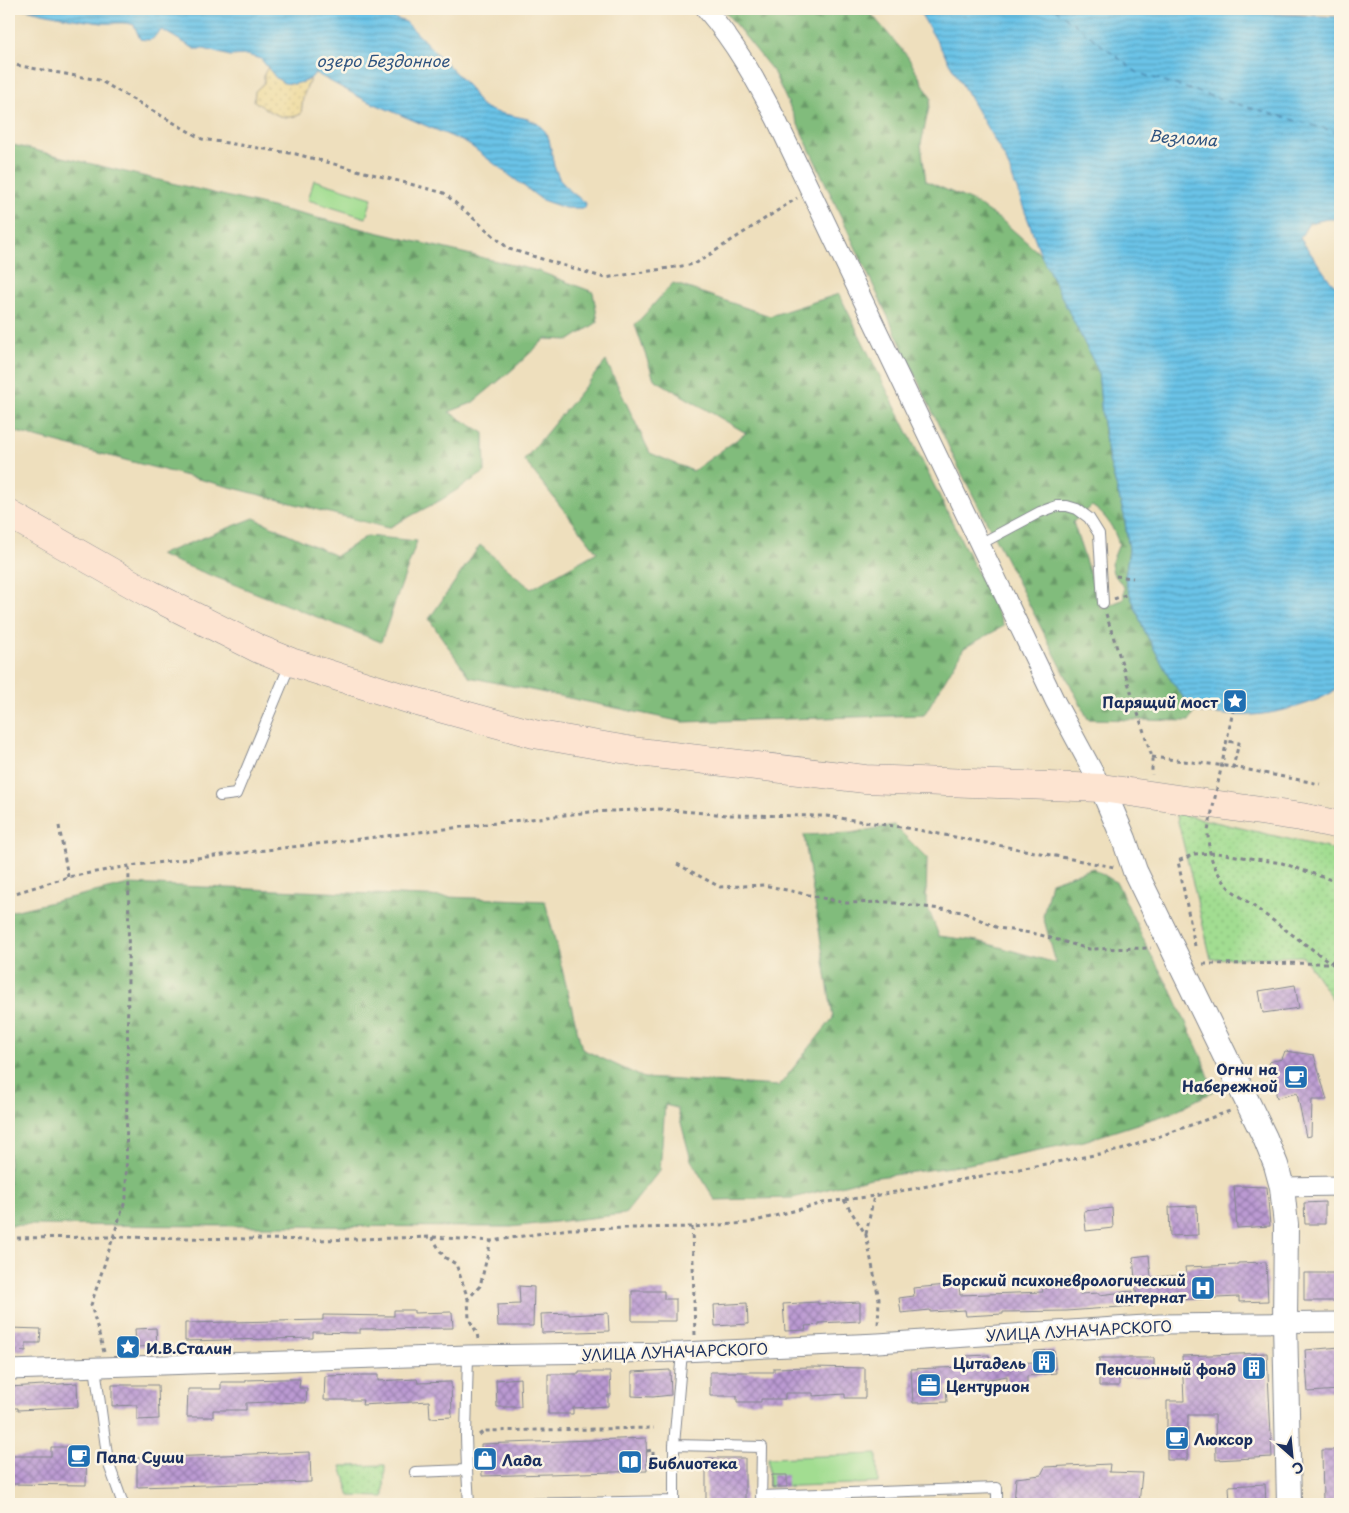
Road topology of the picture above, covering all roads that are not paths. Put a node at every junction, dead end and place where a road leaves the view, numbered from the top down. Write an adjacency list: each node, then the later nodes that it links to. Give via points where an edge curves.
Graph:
1 (706, 9): 3 (street, via 752,73)
2 (9, 514): 5 (main road, via 150,594)
3 (980, 544): 4 (lane, via 1040,512 1057,506 1077,509 1089,518 1099,534); 6 (street, via 1055,701)
4 (1102, 603)
5 (291, 662): 6 (main road, via 534,734 639,752 865,779); 7 (lane, via 236,794)
6 (1102, 788): 8 (main road); 10 (street, via 1135,871 1265,1138)
7 (220, 796)
8 (1340, 825)
9 (1340, 1186): 10 (street)
10 (1282, 1187): 11 (street, via 1286,1225)
11 (1286, 1322): 12 (street, УЛИЦА ЛУНАЧАРСКОГО); 13 (street, УЛИЦА ЛУНАЧАРСКОГО, via 1160,1324); 26 (street)
12 (1340, 1322)
13 (689, 1352): 14 (street, УЛИЦА ЛУНАЧАРСКОГО); 17 (lane)
14 (474, 1355): 15 (street, УЛИЦА ЛУНАЧАРСКОГО); 18 (lane, via 466,1444)
15 (101, 1367): 16 (street, УЛИЦА ЛУНАЧАРСКОГО); 22 (lane, via 108,1462)
16 (9, 1370)
17 (674, 1445): 20 (lane, via 762,1447); 21 (lane)
18 (467, 1470): 19 (lane); 23 (lane)
19 (415, 1472)
20 (761, 1500): 25 (lane, via 997,1488)
21 (674, 1502): 24 (lane)
22 (123, 1504)
23 (469, 1504)
24 (519, 1504)
25 (997, 1504)
26 (1289, 1504)

